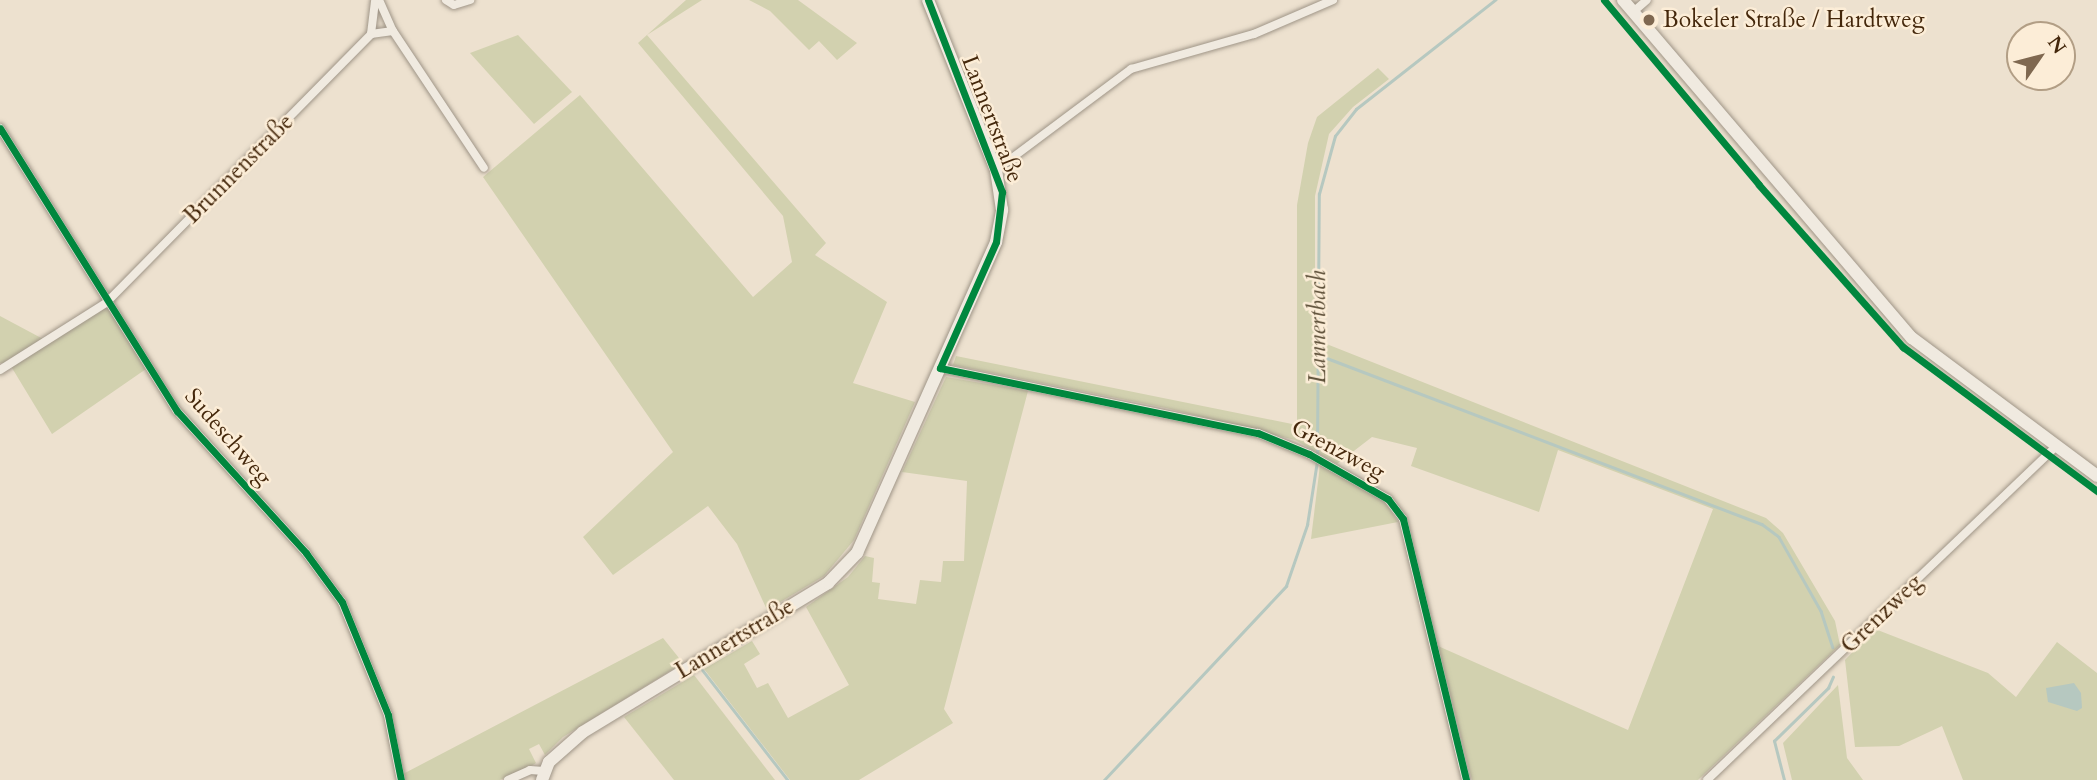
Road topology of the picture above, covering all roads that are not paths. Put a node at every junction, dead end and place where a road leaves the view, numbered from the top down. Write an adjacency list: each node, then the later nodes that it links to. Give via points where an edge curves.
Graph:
1 (377, 0): 9 (street); 10 (street)
2 (446, 0): 3 (street, via 454,5)
3 (470, 0)
4 (928, 0): 13 (street, Lannertstraße)
5 (1333, 0): 13 (street, via 1254,34 1131,69)
6 (1623, 0): 8 (street)
7 (1647, 0): 8 (street)
8 (1633, 12): 17 (street, via 1912,338)
9 (393, 31): 10 (street); 12 (street)
10 (371, 34): 14 (street, Brunnenstraße)
11 (0, 128): 14 (street, Sudeschweg)
12 (484, 168)
13 (996, 170): 15 (street, Lannertstraße, via 1002,210 996,242)
14 (106, 303): 16 (street, Brunnenstraße); 20 (street, Sudeschweg, via 177,411 306,553 342,602 388,715)
15 (940, 368): 19 (street, Lannertstraße, via 857,553 842,570 828,583 583,732 557,753); 22 (street, Grenzweg, via 1258,433 1323,461 1388,499 1403,519)
16 (0, 370)
17 (2056, 447): 18 (street); 23 (street, Grenzweg)
18 (2097, 476)
19 (543, 775): 21 (street, via 530,770)
20 (401, 780)
21 (508, 780)
22 (1466, 780)
23 (1707, 780)

